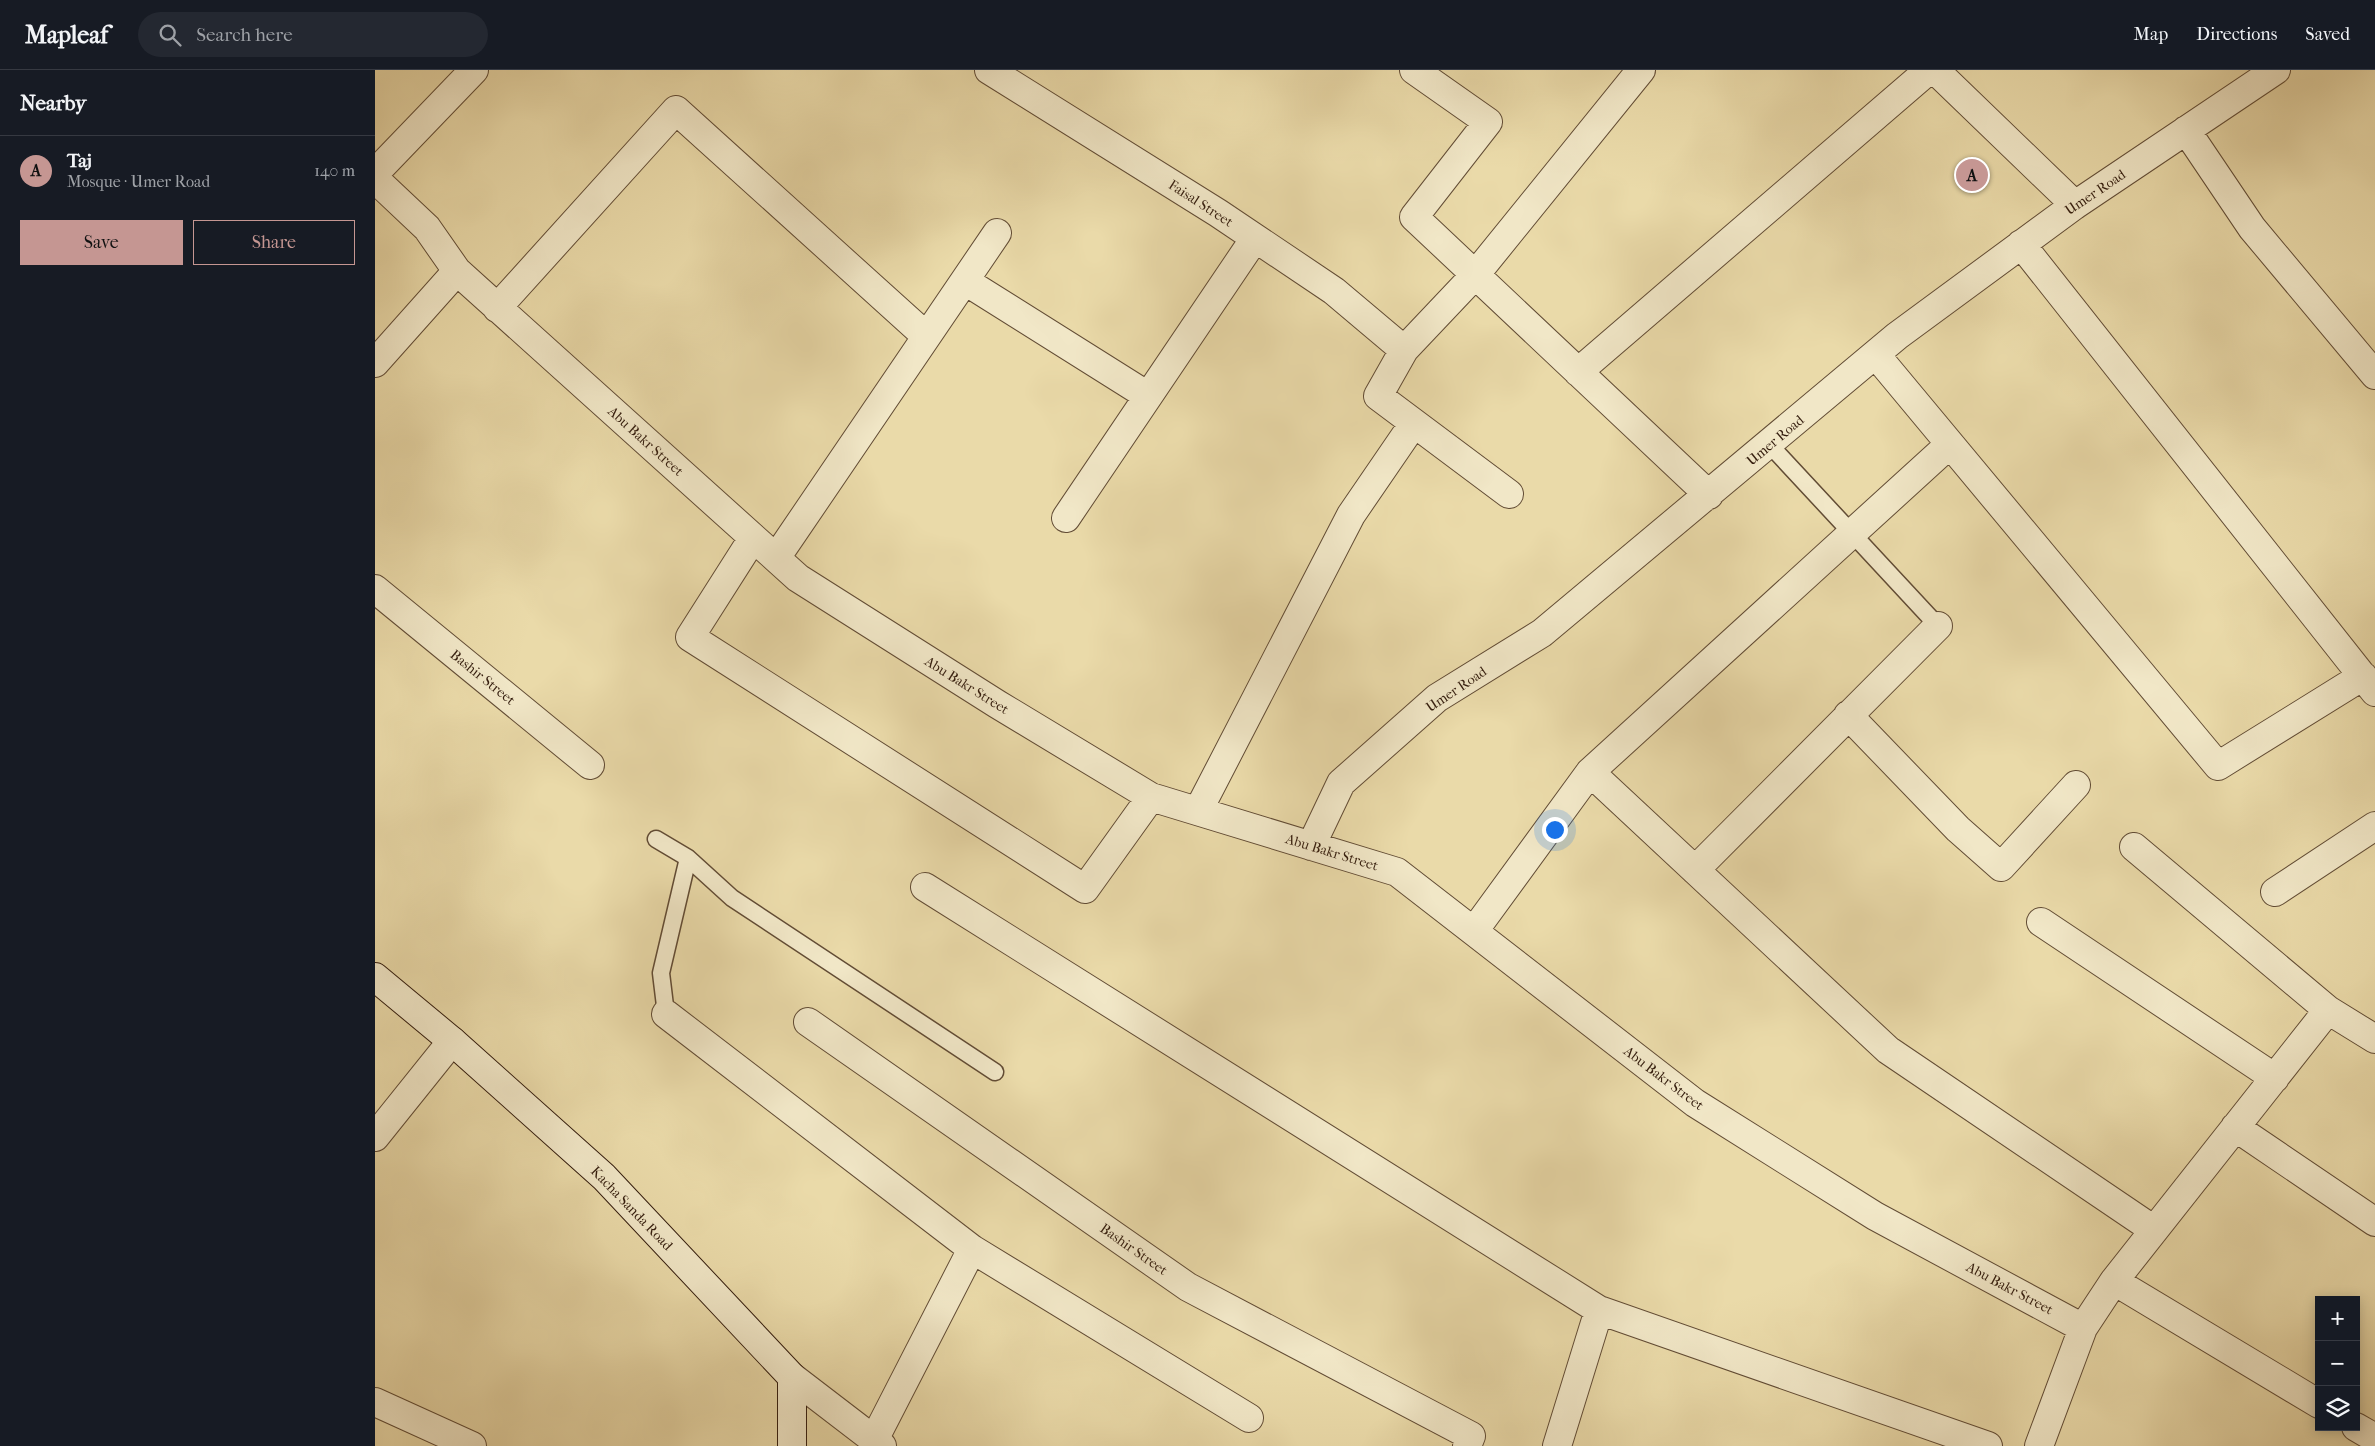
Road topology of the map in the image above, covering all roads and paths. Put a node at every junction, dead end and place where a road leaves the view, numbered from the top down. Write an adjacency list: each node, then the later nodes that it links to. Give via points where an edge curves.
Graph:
1 (474, 70): 9 (street)
2 (989, 70): 13 (street, Faisal Street)
3 (1414, 70): 16 (street, via 1488,122 1414,218)
4 (1641, 70): 16 (street)
5 (1929, 70): 23 (street)
6 (1935, 70): 11 (street)
7 (2276, 70): 8 (street, Umer Road)
8 (2186, 130): 11 (street, Umer Road); 24 (street, via 2252,228)
9 (375, 173)
10 (375, 179): 15 (street, Abu Bakr Street, via 427,228)
11 (2075, 205): 14 (street, Umer Road)
12 (997, 233): 17 (street)
13 (1255, 238): 20 (street, Faisal Street, via 1334,291); 25 (street)
14 (2021, 244): 21 (street, Umer Road); 37 (street)
15 (457, 271): 18 (street, Abu Bakr Street); 22 (street)
16 (1475, 275): 20 (street); 23 (street)
17 (965, 281): 19 (street); 25 (street)
18 (497, 308): 19 (street, via 676,110); 33 (street, Abu Bakr Street)
19 (927, 336): 34 (street)
20 (1404, 350): 26 (street, via 1378,396)
21 (1876, 355): 27 (street, Umer Road); 28 (street)
22 (375, 363)
23 (1578, 372): 30 (street)
24 (2375, 375)
25 (1148, 396): 31 (street)
26 (1414, 423): 29 (street); 43 (street, via 1351,515)
27 (1769, 444): 30 (street, Umer Road); 32 (lane)
28 (1949, 444): 32 (street); 37 (street, via 2218,766)
29 (1509, 494)
30 (1709, 495): 46 (street, Umer Road, via 1542,633 1437,698 1341,783)
31 (1066, 518)
32 (1851, 534): 36 (lane); 40 (street)
33 (753, 538): 34 (street, Abu Bakr Street); 42 (street, via 691,637 1085,889)
34 (775, 558): 42 (street, Abu Bakr Street, via 798,578)
35 (375, 589): 39 (street, Bashir Street)
36 (1938, 626): 38 (street)
37 (2369, 684)
38 (1848, 715): 41 (street, via 1958,828 2001,867); 49 (street)
39 (590, 765)
40 (1590, 772): 49 (street); 53 (street)
41 (2076, 785)
42 (1151, 797): 43 (street, Abu Bakr Street)
43 (1198, 811): 46 (street, Abu Bakr Street)
44 (2375, 826): 51 (street)
45 (656, 839): 48 (lane)
46 (1311, 846): 53 (street, Abu Bakr Street, via 1397,872)
47 (2134, 848): 55 (street)
48 (688, 858): 56 (lane, via 661,973); 60 (lane, via 732,898)
49 (1695, 870): 65 (street, via 1888,1050)
50 (925, 887): 68 (street)
51 (2275, 892)
52 (2041, 922): 61 (street)
53 (1474, 931): 69 (street, Abu Bakr Street, via 1695,1103 1875,1216)
54 (375, 978): 59 (street, Kacha Sanda Road)
55 (2328, 1010): 58 (street); 61 (street)
56 (666, 1014): 66 (street)
57 (808, 1022): 80 (street, Bashir Street, via 1188,1287 1471,1436)
58 (2375, 1039)
59 (452, 1041): 63 (street); 70 (street, Kacha Sanda Road, via 604,1177)
60 (995, 1072)
61 (2275, 1078): 62 (street)
62 (2235, 1127): 64 (street); 65 (street)
63 (375, 1137)
64 (2375, 1222)
65 (2154, 1230): 67 (street)
66 (972, 1249): 73 (street); 77 (street)
67 (2114, 1281): 69 (street); 72 (street)
68 (1599, 1310): 81 (street); 82 (street)
69 (2083, 1328): 76 (street)
70 (793, 1377): 77 (street, Kacha Sanda Road); 79 (street)
71 (375, 1402): 78 (street)
72 (2315, 1402)
73 (1249, 1418)
74 (2360, 1429): 75 (street)
75 (2375, 1438)
76 (2048, 1442)
77 (878, 1443)
78 (472, 1446)
79 (791, 1446)
80 (1467, 1446)
81 (1557, 1446)
82 (1988, 1446)

